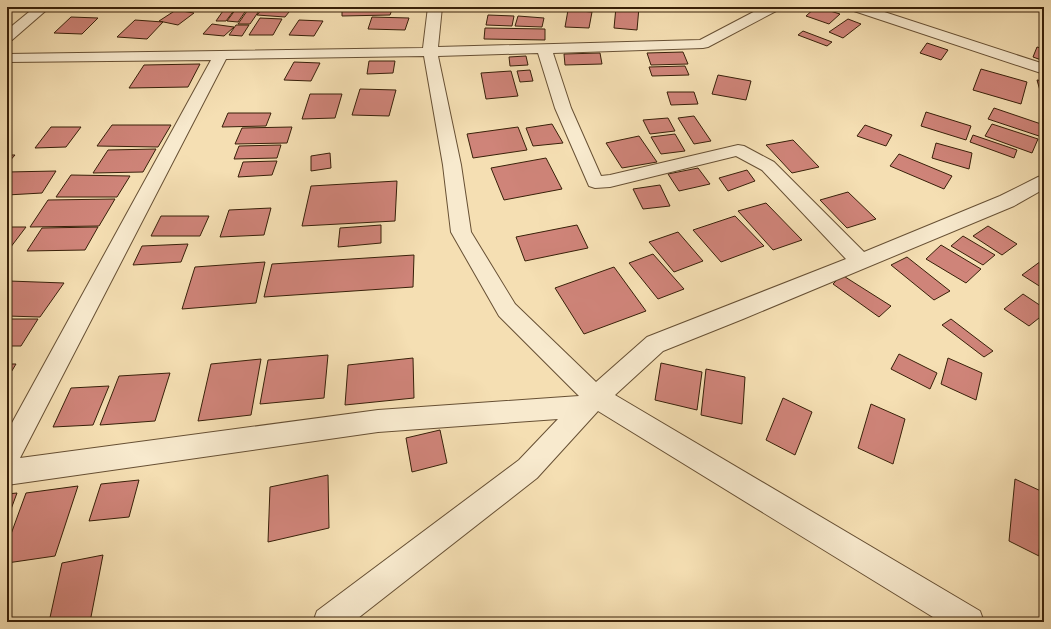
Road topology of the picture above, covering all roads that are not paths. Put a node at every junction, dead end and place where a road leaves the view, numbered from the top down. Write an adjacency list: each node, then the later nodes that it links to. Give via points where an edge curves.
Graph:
1 (44, 7): 5 (street)
2 (435, 7): 7 (street)
3 (774, 7): 6 (street, via 703,44)
4 (856, 7): 10 (street)
5 (7, 37)
6 (544, 48): 7 (street); 12 (street, via 563,108 595,182 610,181 738,150 768,166)
7 (430, 52): 8 (street); 13 (street, via 452,165 461,232 507,310)
8 (221, 55): 9 (street); 14 (street)
9 (7, 58)
10 (1044, 69)
11 (1044, 181): 12 (street, via 1007,201)
12 (861, 261): 13 (street, via 655,344)
13 (592, 402): 15 (street, via 378,421); 16 (street, via 528,469); 17 (street)
14 (7, 457)
15 (7, 472)
16 (328, 622)
17 (969, 622)

